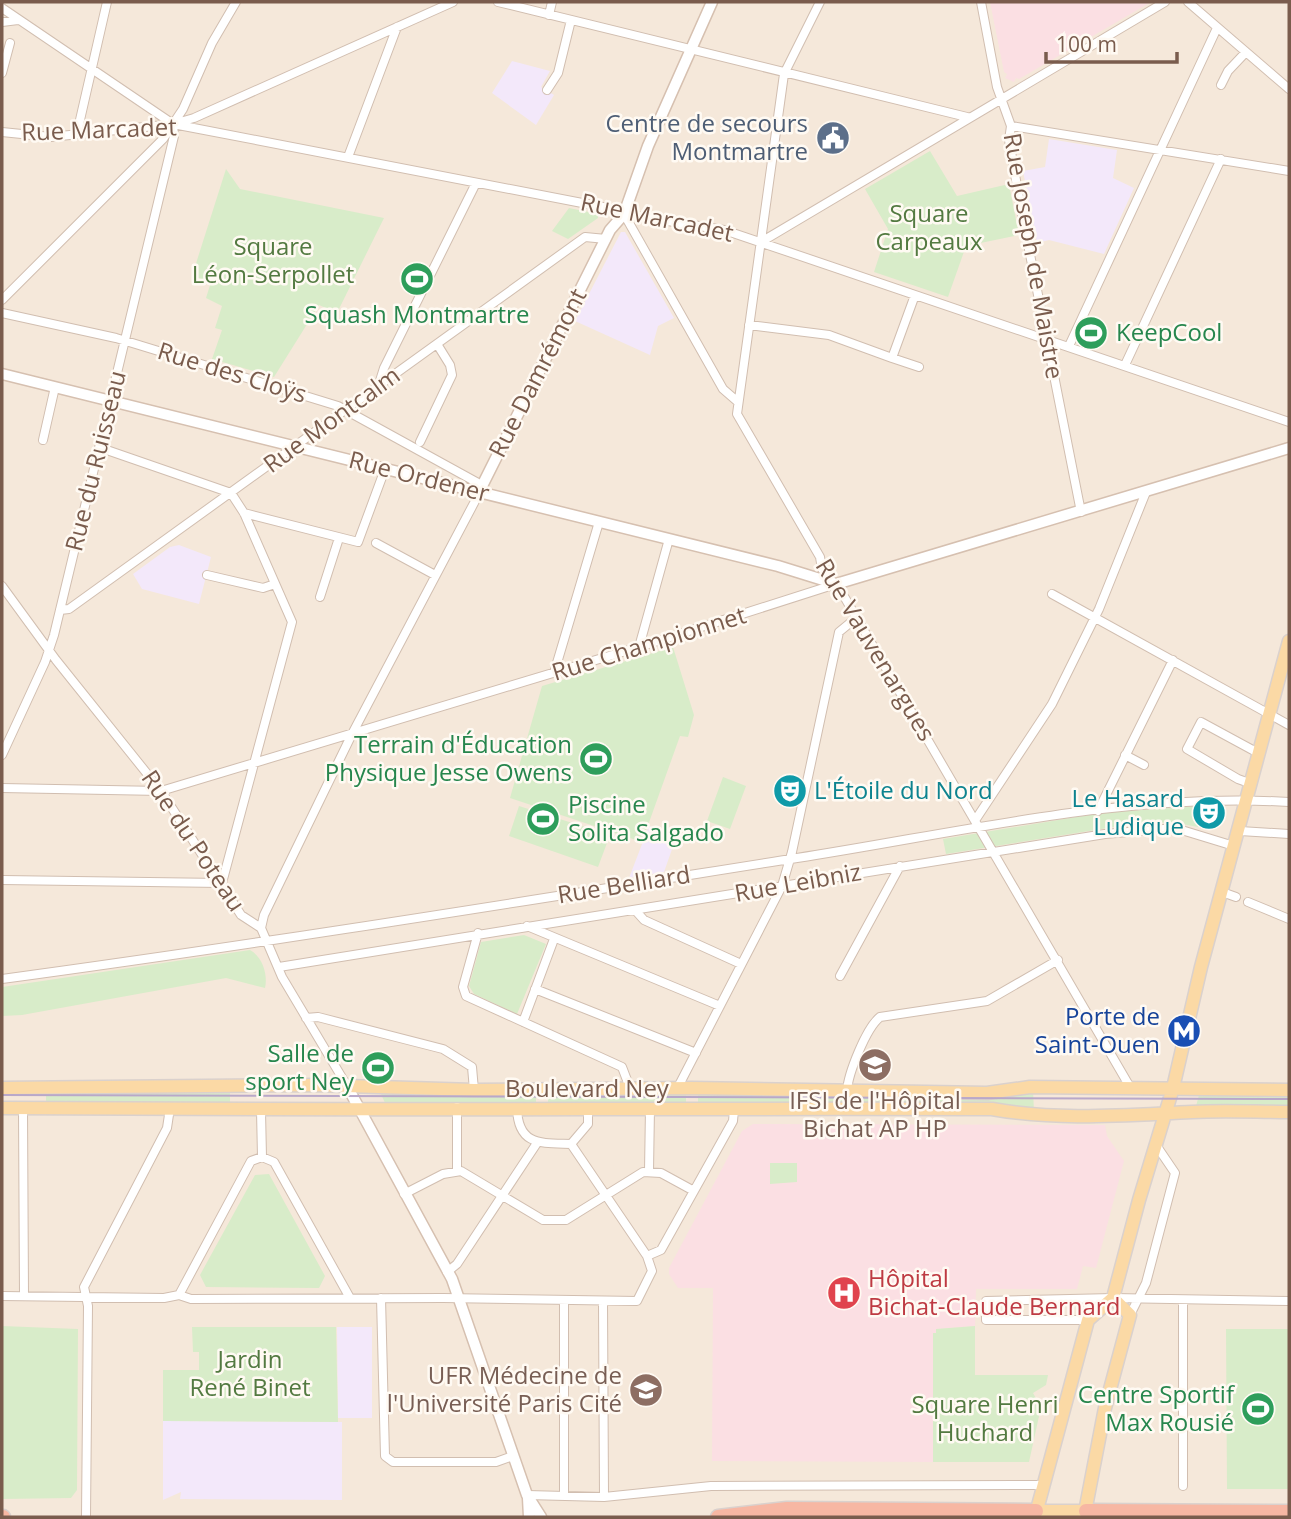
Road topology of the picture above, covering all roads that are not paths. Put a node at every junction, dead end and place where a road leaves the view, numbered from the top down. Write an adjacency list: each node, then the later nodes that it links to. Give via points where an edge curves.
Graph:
1 (107, 2): 22 (street)
2 (236, 2): 30 (street)
3 (453, 2): 17 (street)
4 (498, 2): 13 (street)
5 (552, 2): 13 (street)
6 (712, 2): 20 (main road, Rue Damrémont)
7 (820, 2): 11 (street)
8 (981, 2): 28 (street, Rue Joseph de Maistre, via 997,88)
9 (1165, 2): 28 (street)
10 (1188, 2): 18 (street)
11 (814, 6): 24 (street)
12 (2, 8): 14 (street)
13 (549, 15): 15 (street)
14 (18, 20): 16 (street); 22 (street)
15 (571, 20): 20 (street); 27 (street, via 558,73)
16 (2, 22)
17 (397, 27): 30 (street); 36 (street)
18 (1217, 29): 21 (street); 35 (street)
19 (10, 43): 23 (street)
20 (691, 50): 24 (street); 41 (main road, Rue Damrémont)
21 (1246, 52): 25 (street); 26 (street)
22 (92, 69): 30 (street); 33 (street)
23 (2, 73)
24 (784, 74): 29 (street); 43 (street)
25 (1221, 85)
26 (1289, 89)
27 (547, 90)
28 (1003, 98): 29 (street); 31 (street, Rue Joseph de Maistre)
29 (967, 117): 43 (street)
30 (173, 124): 33 (street, Rue Marcadet); 34 (street); 36 (street, Rue Marcadet); 37 (street, Rue du Ruisseau)
31 (1011, 126): 35 (street); 48 (street, Rue Joseph de Maistre, via 1009,140)
32 (2, 132): 33 (street, Rue Marcadet, via 51,137)
33 (77, 133)
34 (153, 149): 37 (street); 45 (street)
35 (1160, 151): 38 (street); 51 (street)
36 (348, 157): 40 (street, Rue Marcadet)
37 (169, 158): 49 (street, Rue du Ruisseau)
38 (1221, 159): 39 (street); 53 (street)
39 (1289, 170)
40 (476, 183): 41 (street, Rue Marcadet); 56 (street)
41 (624, 214): 42 (main road, Rue Damrémont); 43 (street, Rue Marcadet, via 724,230); 59 (street, Rue Vauvenargues, via 723,389)
42 (606, 239): 50 (street, Rue Montcalm, via 585,237); 68 (main road, Rue Damrémont)
43 (761, 242): 44 (street, Rue Marcadet); 47 (street)
44 (915, 295): 48 (street, Rue Marcadet); 52 (street)
45 (2, 300)
46 (2, 313): 49 (street, Rue des Cloÿs)
47 (750, 325): 52 (street, via 829,335); 59 (street)
48 (1046, 340): 51 (street, Rue Marcadet); 71 (street, Rue Joseph de Maistre)
49 (125, 341): 58 (street, Rue du Ruisseau); 60 (street, Rue des Cloÿs)
50 (437, 344): 56 (street, Rue Montcalm); 63 (street, via 452,375)
51 (1069, 346): 53 (street, Rue Marcadet)
52 (892, 358): 54 (street)
53 (1125, 365): 61 (street, Rue Marcadet)
54 (919, 367)
55 (2, 374): 57 (main road, Rue Ordener)
56 (379, 384): 60 (street, Rue Montcalm)
57 (55, 387): 58 (main road, Rue Ordener); 62 (street)
58 (110, 401): 64 (main road, Rue Ordener); 65 (street, Rue du Ruisseau)
59 (738, 402): 80 (street, Rue Vauvenargues, via 737,414 820,557 822,569)
60 (346, 410): 64 (street, Rue Montcalm); 68 (street, Rue des Cloÿs, via 471,477 478,483)
61 (1289, 422)
62 (43, 440)
63 (420, 442)
64 (296, 447): 67 (main road, Rue Ordener); 70 (street, Rue Montcalm)
65 (100, 448): 70 (street); 84 (street, Rue du Ruisseau)
66 (1289, 448): 69 (main road, Rue Championnet)
67 (385, 469): 68 (main road, Rue Ordener); 74 (street, via 358,542)
68 (478, 492): 73 (main road, Rue Ordener); 78 (street, Rue Damrémont)
69 (1146, 492): 71 (main road, Rue Championnet); 85 (street)
70 (232, 493): 72 (street); 84 (street, Rue Montcalm, via 69,609)
71 (1081, 512): 80 (main road, Rue Championnet)
72 (244, 513): 74 (street); 79 (street)
73 (599, 522): 75 (main road, Rue Ordener); 91 (street)
74 (339, 538): 83 (street)
75 (669, 539): 80 (main road, Rue Ordener); 88 (street)
76 (376, 543): 78 (street)
77 (207, 575): 79 (street, via 263,587)
78 (435, 575): 94 (street, Rue Damrémont)
79 (275, 584): 98 (street, via 292,622)
80 (836, 584): 86 (street, Rue Vauvenargues); 88 (street, Rue Championnet)
81 (2, 586): 89 (street, Rue du Poteau)
82 (1052, 594): 85 (street)
83 (320, 597)
84 (60, 610): 89 (street, Rue du Ruisseau)
85 (1096, 617): 90 (street); 106 (street, via 1052,704)
86 (856, 618): 106 (street, Rue Vauvenargues); 111 (street, via 839,632)
87 (1289, 641): 92 (main road)
88 (639, 647): 91 (street, Rue Championnet)
89 (49, 651): 96 (street, Rue du Ruisseau); 102 (street, Rue du Poteau)
90 (1172, 660): 92 (street); 97 (street)
91 (554, 673): 94 (street, Rue Championnet)
92 (1270, 715): 93 (street); 95 (main road)
93 (1289, 725)
94 (352, 734): 98 (street, Rue Championnet); 122 (street, Rue Damrémont)
95 (1260, 754): 100 (main road); 100 (street, via 1201,722 1187,749)
96 (2, 755)
97 (1125, 755): 99 (street); 105 (street)
98 (253, 764): 102 (street, Rue Championnet); 114 (street)
99 (1144, 765)
100 (1252, 784): 103 (main road)
101 (2, 788): 102 (street, Rue Championnet)
102 (161, 791): 114 (street, Rue du Poteau)
103 (1248, 800): 104 (street, Rue Belliard); 105 (street, Rue Belliard); 107 (main road)
104 (1289, 802)
105 (1098, 811): 106 (street, Rue Belliard)
106 (977, 824): 110 (street, Rue Vauvenargues); 111 (street, Rue Belliard)
107 (1240, 831): 108 (street); 109 (main road)
108 (1289, 834)
109 (1234, 846): 110 (street, Rue Leibniz, via 1175,828); 116 (main road)
110 (991, 851): 112 (street, Rue Leibniz); 126 (street, Rue Vauvenargues)
111 (790, 859): 115 (street); 125 (street, Rue Belliard)
112 (900, 866): 115 (street, Rue Leibniz); 129 (street)
113 (2, 880): 114 (street)
114 (222, 883): 122 (street, Rue du Poteau, via 241,915)
115 (782, 886): 119 (street, Rue Leibniz); 127 (street)
116 (1222, 892): 117 (street); 142 (main road)
117 (1236, 897)
118 (1248, 902): 120 (street)
119 (635, 910): 121 (street, Rue Leibniz); 127 (street, via 643,920)
120 (1289, 919)
121 (527, 926): 123 (street, Rue Leibniz); 124 (street)
122 (261, 928): 125 (street, Rue du Poteau)
123 (478, 933): 128 (street, Rue Leibniz); 134 (street, via 463,991)
124 (554, 939): 131 (street); 132 (street)
125 (265, 943): 128 (street, Rue du Poteau); 130 (street, Rue Belliard)
126 (1058, 960): 138 (street, Rue Vauvenargues); 144 (street, via 987,1001 880,1017 848,1079)
127 (741, 964): 132 (street)
128 (279, 967): 133 (street, Rue du Poteau)
129 (840, 976)
130 (2, 979)
131 (535, 989): 134 (street); 135 (street)
132 (720, 1006): 135 (street)
133 (306, 1018): 136 (street, Rue du Poteau); 143 (street, via 318,1017 443,1049 472,1066)
134 (523, 1021): 140 (street, via 622,1067)
135 (696, 1053): 141 (street)
136 (347, 1086): 139 (main road, Boulevard Ney); 143 (main road, Boulevard Ney); 152 (main road, Rue du Poteau)
137 (1288, 1086): 142 (main road, Boulevard Ney)
138 (1130, 1087): 142 (main road, Boulevard Ney); 144 (main road, Boulevard Ney, via 1030,1087 987,1093)
139 (2, 1088)
140 (630, 1088): 141 (main road, Boulevard Ney); 143 (main road, Boulevard Ney)
141 (677, 1088): 144 (main road, Boulevard Ney)
142 (1173, 1088): 156 (main road)
143 (474, 1090)
144 (848, 1091)
145 (457, 1107): 148 (main road, Boulevard Ney); 152 (main road, Boulevard Ney); 161 (street)
146 (2, 1108): 150 (main road, Boulevard Ney)
147 (170, 1108): 150 (main road, Boulevard Ney); 154 (main road, Boulevard Ney); 172 (street, via 167,1128 89,1272)
148 (517, 1108): 151 (main road, Boulevard Ney); 157 (street, via 518,1123)
149 (650, 1108): 151 (main road, Boulevard Ney); 153 (main road, Boulevard Ney); 162 (street)
150 (23, 1109): 171 (street)
151 (589, 1109): 158 (street, via 588,1125)
152 (359, 1110): 154 (main road, Boulevard Ney); 164 (main road, Rue du Poteau)
153 (734, 1110): 156 (main road, Boulevard Ney, via 992,1109 1040,1116); 163 (street, via 733,1121)
154 (261, 1111): 160 (street)
155 (1289, 1112): 156 (main road, Boulevard Ney)
156 (1164, 1115): 159 (main road)
157 (537, 1143): 158 (street); 165 (street)
158 (571, 1144): 166 (street)
159 (1156, 1145): 175 (main road); 177 (street, via 1175,1173)
160 (261, 1157): 169 (street, via 251,1161); 173 (street, via 274,1162)
161 (457, 1171): 164 (street); 165 (street)
162 (649, 1171): 163 (street); 166 (street)
163 (694, 1191): 167 (street, via 661,1250)
164 (404, 1195): 168 (main road, Rue du Poteau)
165 (502, 1195): 166 (street, via 541,1220 563,1220); 168 (street)
166 (605, 1195): 167 (street)
167 (647, 1256): 180 (street, via 652,1271 638,1301)
168 (447, 1272): 176 (main road, Rue du Poteau)
169 (178, 1295): 172 (street); 173 (street, via 191,1299)
170 (2, 1296): 171 (street)
171 (24, 1296): 172 (street)
172 (85, 1296): 193 (street)
173 (350, 1298): 174 (street)
174 (381, 1298): 176 (street); 184 (street, via 385,1456 393,1461 496,1462)
175 (1113, 1298): 177 (street); 182 (main road); 183 (main road); 183 (street, via 986,1301 986,1320)
176 (459, 1299): 178 (street); 184 (main road, Rue du Poteau)
177 (1140, 1299): 179 (street); 182 (street)
178 (564, 1300): 180 (street); 188 (street)
179 (1184, 1300): 181 (street); 186 (street)
180 (603, 1301): 189 (street)
181 (1289, 1301)
182 (1130, 1315): 192 (main road, via 1105,1408)
183 (1088, 1320): 185 (main road)
184 (513, 1456): 187 (main road, Rue du Poteau)
185 (1044, 1485): 189 (street, via 711,1486); 191 (main road)
186 (1183, 1486)
187 (527, 1495): 188 (street); 194 (main road); 195 (main road)
188 (564, 1496): 189 (street)
189 (604, 1497)
190 (1289, 1512): 192 (highway)
191 (1036, 1514): 192 (main road); 196 (highway, via 787,1509)
192 (1085, 1514)
193 (86, 1516)
194 (529, 1517)
195 (541, 1517)
196 (718, 1517)

